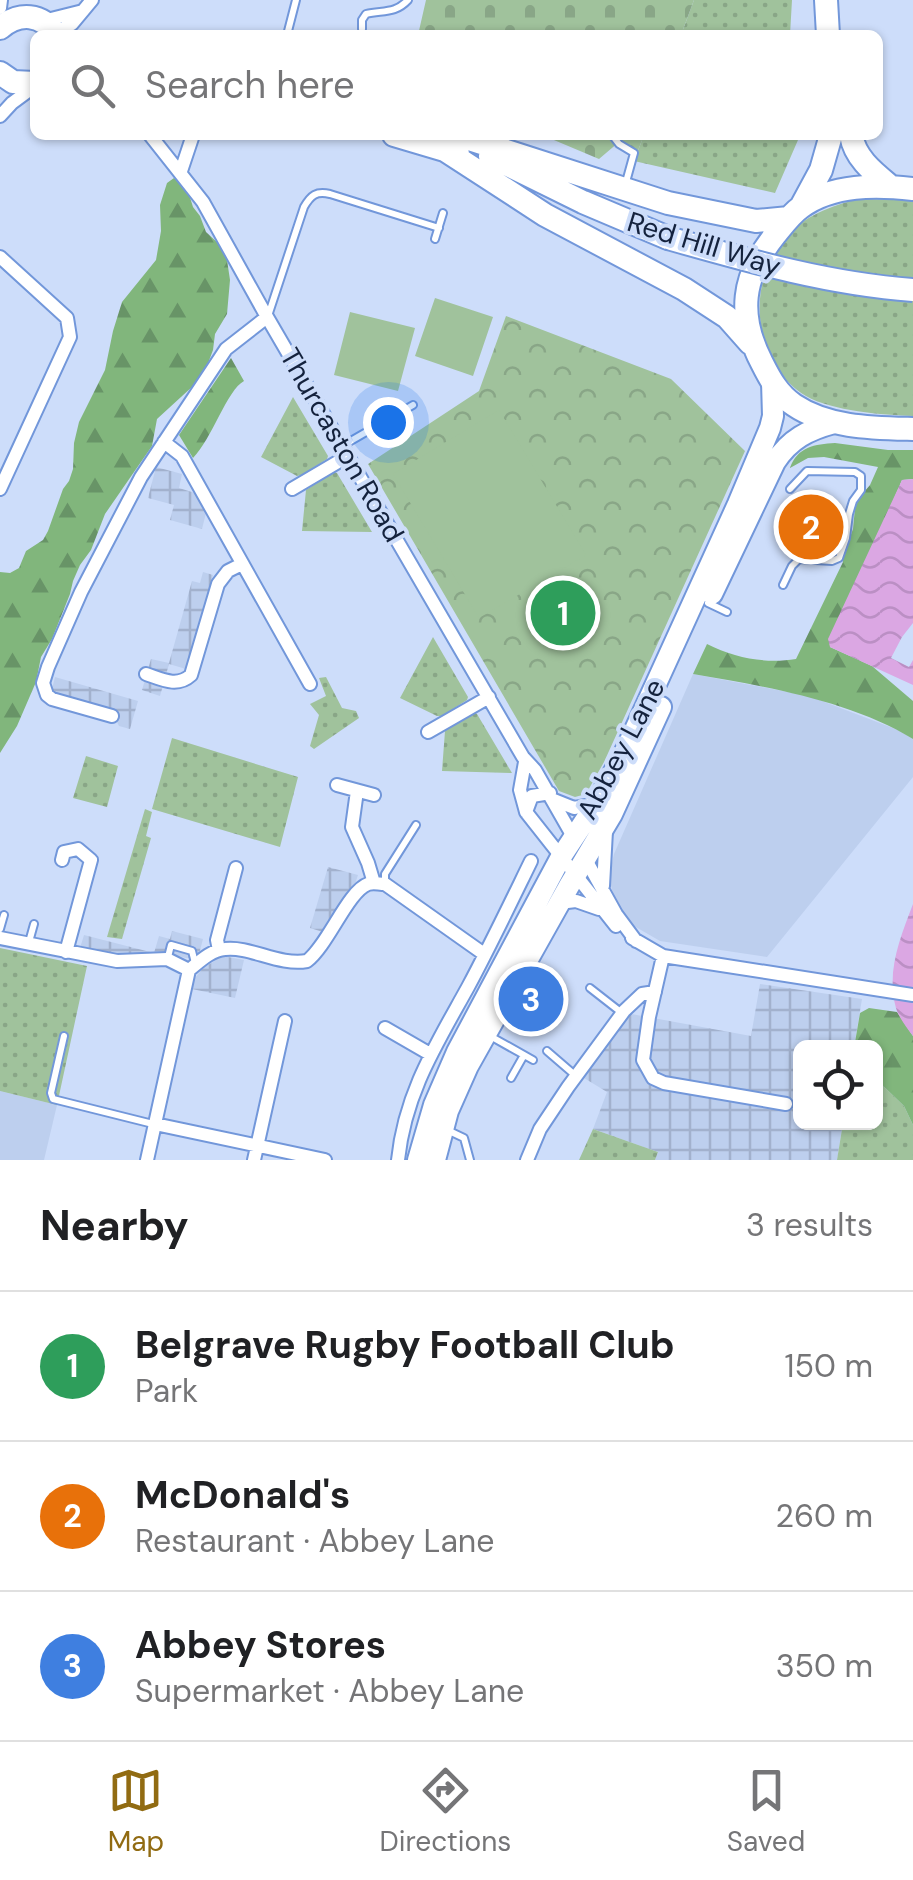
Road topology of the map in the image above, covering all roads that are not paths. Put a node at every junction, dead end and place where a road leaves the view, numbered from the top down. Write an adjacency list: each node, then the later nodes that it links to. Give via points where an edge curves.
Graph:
1 (1, 0): 7 (street)
2 (296, 0): 11 (lane)
3 (408, 0): 10 (lane, via 393,12 366,14)
4 (826, 0): 12 (highway)
5 (841, 0): 13 (highway)
6 (88, 5): 8 (street)
7 (0, 8)
8 (45, 22): 9 (highway, via 21,16)
9 (0, 28)
10 (362, 29)
11 (288, 30)
12 (828, 30)
13 (842, 30)
14 (1, 78): 15 (highway)
15 (30, 85)
16 (30, 89): 17 (street)
17 (0, 116)
18 (154, 140): 24 (street, Thurcaston Road)
19 (191, 140): 24 (street)
20 (452, 140): 26 (highway); 32 (highway, Red Hill Way, bridge, via 471,158 506,165 668,238 770,267); 34 (highway, via 545,215 727,316)
21 (616, 140): 26 (lane, via 634,153)
22 (830, 140): 27 (highway, via 821,170)
23 (853, 140): 25 (highway, via 865,163)
24 (181, 171): 33 (street, Thurcaston Road)
25 (902, 187): 27 (highway, via 843,190)
26 (624, 188): 27 (highway, via 756,221)
27 (795, 212): 34 (highway, via 762,251 746,288)
28 (443, 213): 29 (lane)
29 (439, 228): 30 (lane); 33 (lane, via 330,194 312,195)
30 (436, 239)
31 (0, 257): 41 (street, via 67,318 70,337)
32 (913, 290)
33 (267, 317): 39 (street, via 226,348); 40 (street, Thurcaston Road)
34 (752, 345): 35 (highway)
35 (772, 382): 37 (highway, via 795,406); 56 (main road, Abbey Lane, via 773,416 764,447)
36 (413, 405): 40 (lane)
37 (834, 424): 38 (highway); 58 (main road, Abbey Lane, via 806,432 775,462 717,608)
38 (913, 429)
39 (164, 442): 44 (street, via 182,456); 49 (street, via 93,566 43,683 52,699)
40 (345, 451): 42 (street); 48 (street, Thurcaston Road)
41 (0, 489)
42 (292, 489)
43 (790, 489): 45 (lane, via 807,471 855,472 863,483 839,558 799,559)
44 (242, 564): 46 (street, via 218,584 191,675 174,682); 47 (street)
45 (783, 585)
46 (146, 674)
47 (310, 684)
48 (488, 697): 50 (street); 51 (street, Thurcaston Road)
49 (112, 716)
50 (428, 732)
51 (525, 762): 55 (street, Thurcaston Road); 57 (street, Thurcaston Road, via 520,790)
52 (337, 785): 53 (street)
53 (356, 791): 54 (street); 67 (street, via 352,827)
54 (374, 795)
55 (552, 796): 56 (street, via 574,808); 57 (street, via 532,796); 60 (street, Thurcaston Road)
56 (596, 804): 60 (main road, Abbey Lane)
57 (526, 812): 61 (street, Thurcaston Road)
58 (606, 824): 64 (main road, Abbey Lane); 69 (street)
59 (416, 826): 67 (lane)
60 (574, 837): 61 (main road, Abbey Lane); 64 (street, Thurcaston Road)
61 (561, 856): 64 (street, Thurcaston Road); 105 (main road, Abbey Lane, via 457,1052)
62 (62, 860): 79 (street, via 70,849 92,860)
63 (531, 862): 80 (street)
64 (581, 866): 69 (street, Thurcaston Road); 70 (main road, Abbey Lane); 71 (street, Thurcaston Road)
65 (236, 868): 68 (street)
66 (215, 882): 68 (street)
67 (379, 884): 78 (street, via 359,890 307,960); 80 (street)
68 (231, 887): 78 (street)
69 (603, 891): 76 (street, Thurcaston Road)
70 (559, 903): 71 (street, via 576,900); 89 (main road, Abbey Lane)
71 (601, 910): 76 (street, Thurcaston Road)
72 (4, 915): 74 (lane)
73 (34, 924): 77 (lane)
74 (0, 928)
75 (0, 938): 77 (street)
76 (636, 940): 81 (street, Thurcaston Road)
77 (29, 944): 79 (street)
78 (219, 950): 82 (street)
79 (66, 952): 82 (street, via 118,961 167,959)
80 (484, 954): 92 (street)
81 (663, 956): 84 (street); 85 (street, Thurcaston Road)
82 (192, 968): 98 (street)
83 (590, 988): 86 (lane)
84 (655, 992): 86 (street, via 642,994); 97 (street, via 643,1060 653,1078)
85 (913, 995)
86 (622, 1014): 95 (street)
87 (285, 1022): 100 (street)
88 (385, 1028): 92 (street)
89 (485, 1034): 93 (lane); 99 (main road, Abbey Lane)
90 (64, 1036): 98 (lane, via 53,1099)
91 (548, 1051): 95 (lane)
92 (430, 1054): 104 (street, via 401,1130)
93 (524, 1055): 94 (lane); 96 (lane)
94 (533, 1060)
95 (576, 1076): 108 (street)
96 (511, 1078)
97 (786, 1104)
98 (155, 1124): 100 (street); 101 (street)
99 (443, 1128): 106 (main road, Abbey Lane); 107 (lane, via 464,1138)
100 (257, 1145): 102 (street); 103 (street)
101 (147, 1160)
102 (254, 1160)
103 (325, 1160)
104 (398, 1160)
105 (418, 1160)
106 (435, 1160)
107 (470, 1160)
108 (526, 1160)

